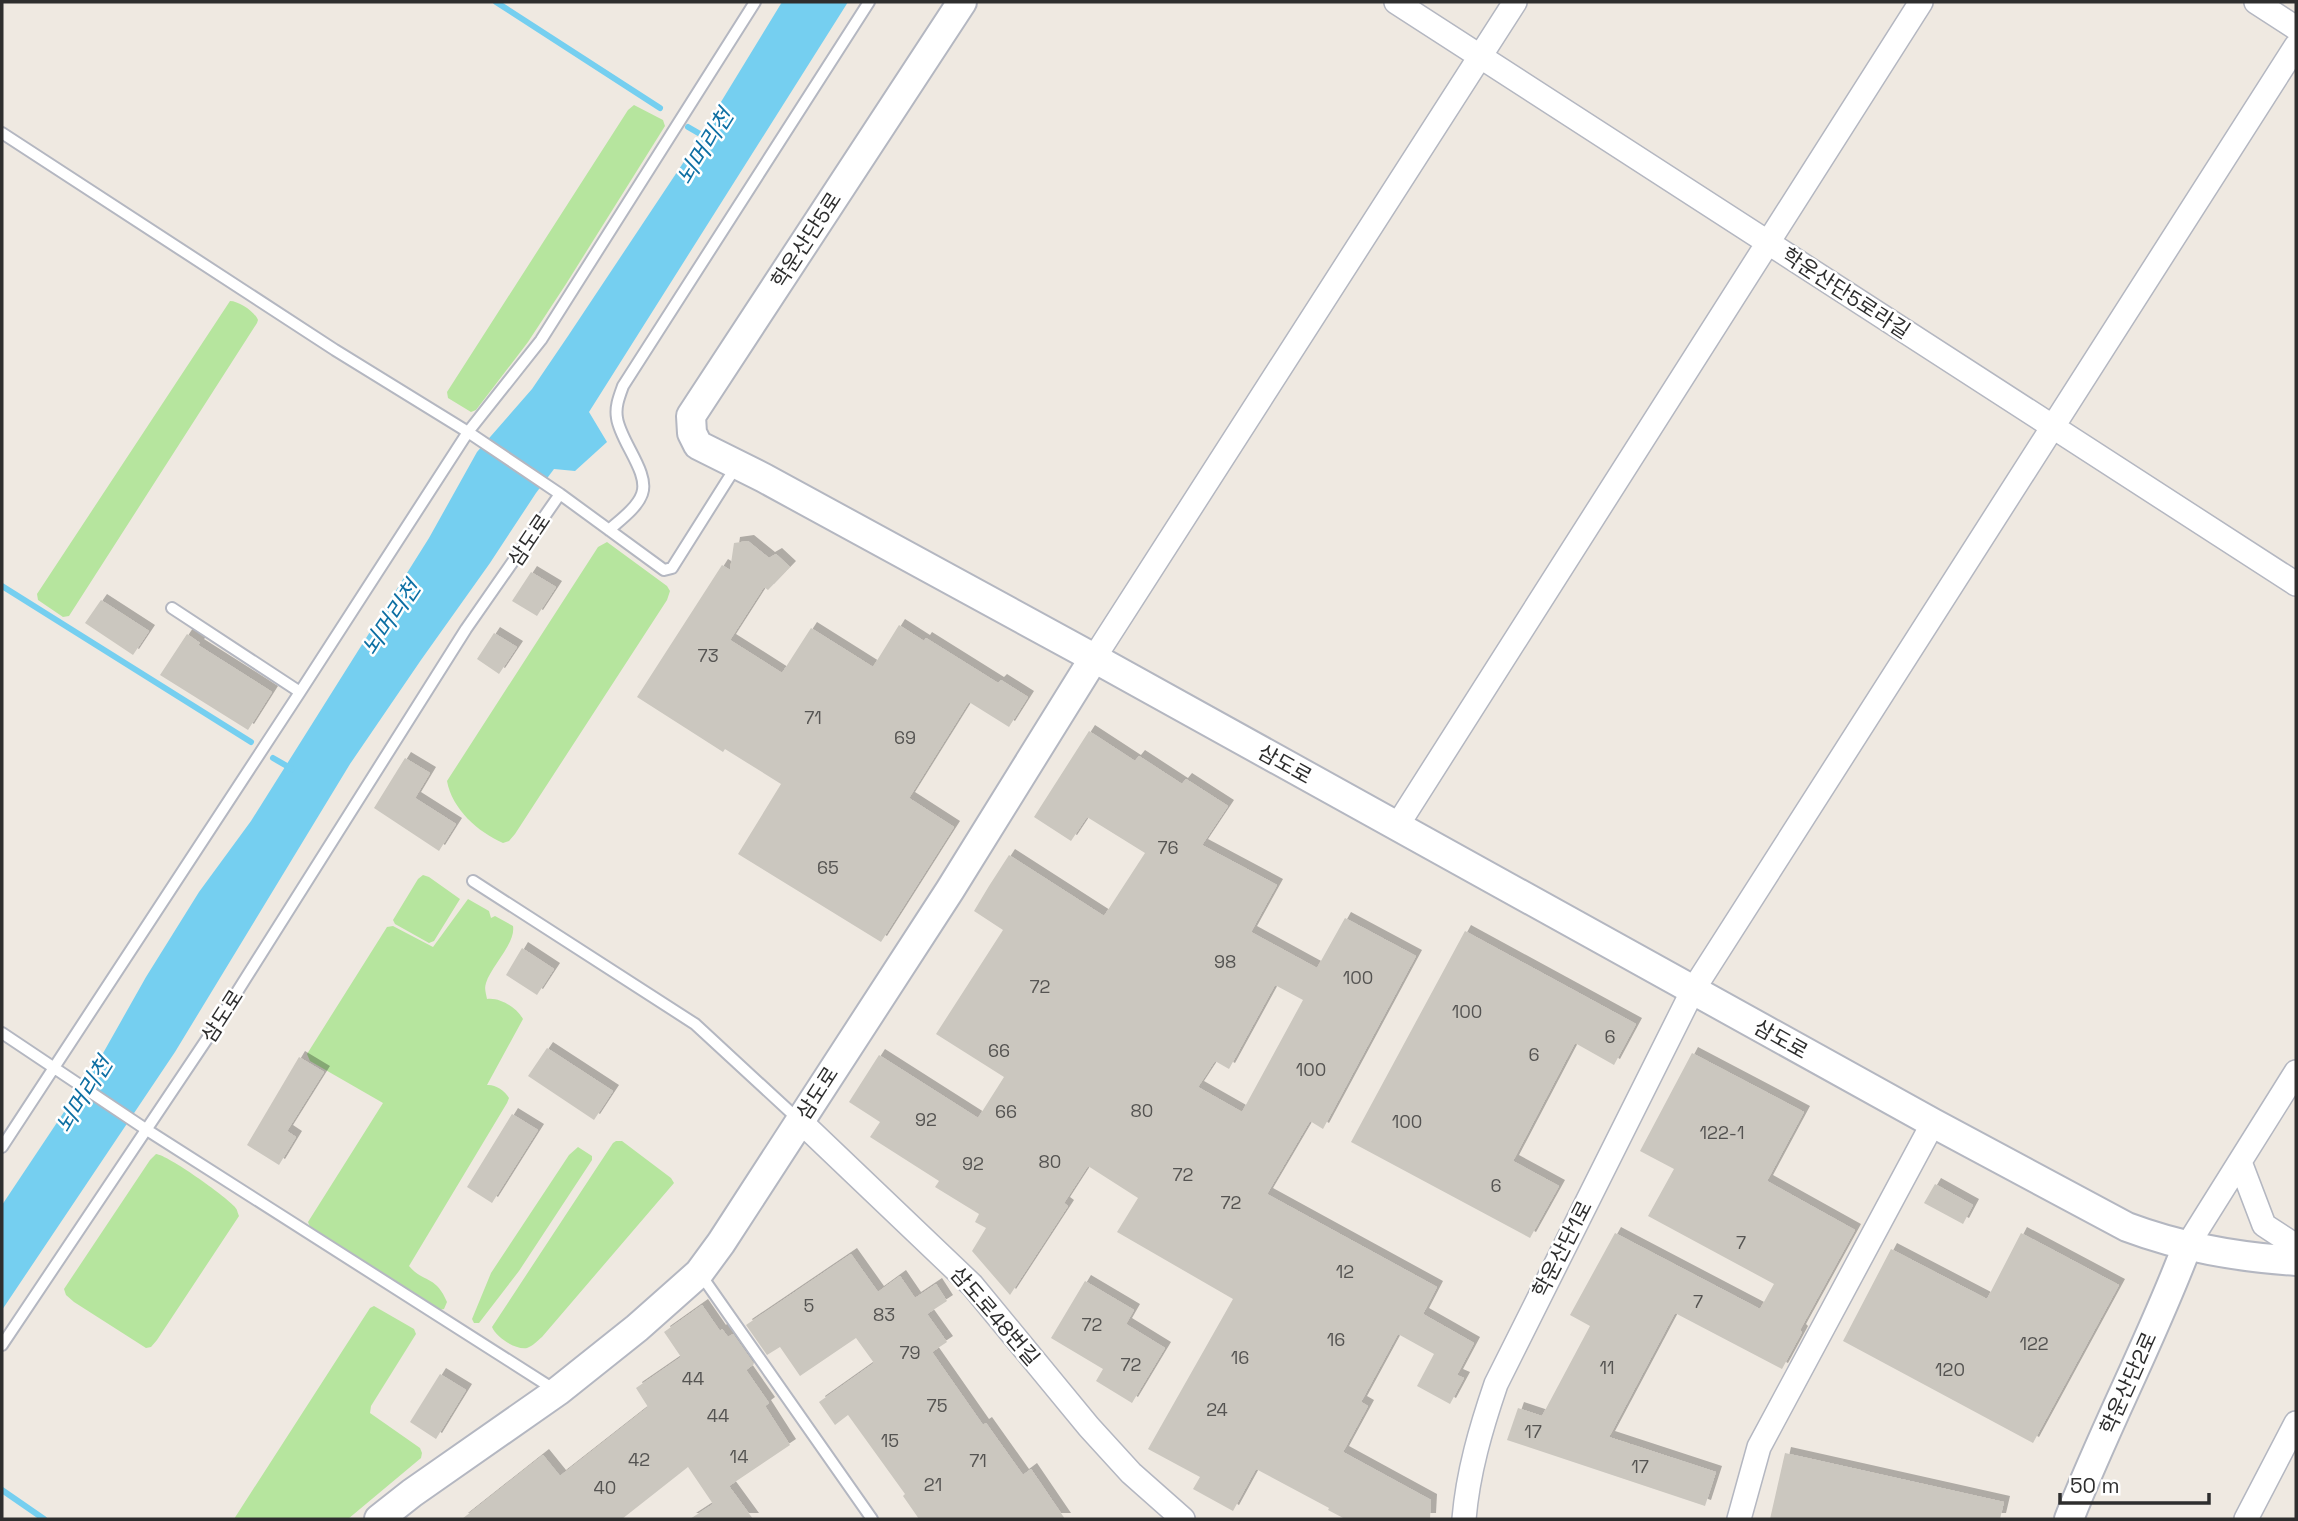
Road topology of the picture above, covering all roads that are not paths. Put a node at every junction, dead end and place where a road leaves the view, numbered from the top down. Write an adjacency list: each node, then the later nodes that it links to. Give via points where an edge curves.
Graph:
1 (755, 2): 14 (lane, via 541,340)
2 (869, 2): 17 (lane, via 622,386 617,418 643,479 643,493)
3 (962, 2): 15 (street, 학운산단5로, via 691,416 698,445)
4 (1396, 2): 10 (street, 학운산단5로라길)
5 (1515, 2): 10 (street)
6 (1921, 2): 12 (street)
7 (2256, 2): 8 (street)
8 (2296, 28)
9 (2296, 46): 13 (street, 학운산단1로)
10 (1481, 56): 12 (street, 학운산단5로라길); 20 (street)
11 (2, 133): 14 (lane)
12 (1770, 243): 13 (street, 학운산단5로라길); 22 (street)
13 (2053, 426): 18 (street, 학운산단5로라길); 24 (street, 학운산단1로)
14 (468, 432): 16 (lane); 21 (lane)
15 (737, 465): 17 (lane, via 672,568 658,567); 20 (street, 학운산단5로)
16 (560, 494): 17 (lane); 30 (lane, 삼도로, via 429,686)
17 (609, 530)
18 (2296, 584)
19 (172, 608): 21 (lane)
20 (1094, 658): 22 (street, 삼도로); 28 (street, 삼도로)
21 (300, 692): 26 (lane)
22 (1397, 826): 24 (street, 삼도로)
23 (473, 881): 28 (lane, via 695,1024)
24 (1693, 990): 29 (street, 삼도로); 43 (street, 학운산단1로, via 1496,1384 1471,1466)
25 (2, 1033): 26 (lane)
26 (54, 1067): 30 (lane); 31 (lane)
27 (2296, 1072): 32 (street)
28 (799, 1120): 36 (street, 삼도로); 42 (street, 삼도로48번길, via 972,1285 1089,1427)
29 (1933, 1123): 33 (street, 삼도로, via 2127,1227); 44 (street, via 1759,1447)
30 (147, 1130): 37 (lane, 삼도로); 38 (lane)
31 (2, 1147)
32 (2240, 1162): 33 (street); 34 (street, via 2264,1225)
33 (2187, 1246): 35 (street, 삼도로, via 2246,1258); 45 (street, 학운산단2로)
34 (2296, 1247)
35 (2296, 1261)
36 (699, 1273): 38 (street, 삼도로); 41 (lane)
37 (2, 1345)
38 (558, 1391): 40 (street, 삼도로)
39 (2296, 1423): 46 (street)
40 (379, 1519)
41 (872, 1519)
42 (1183, 1519)
43 (1464, 1519)
44 (1739, 1519)
45 (2069, 1519)
46 (2246, 1519)

